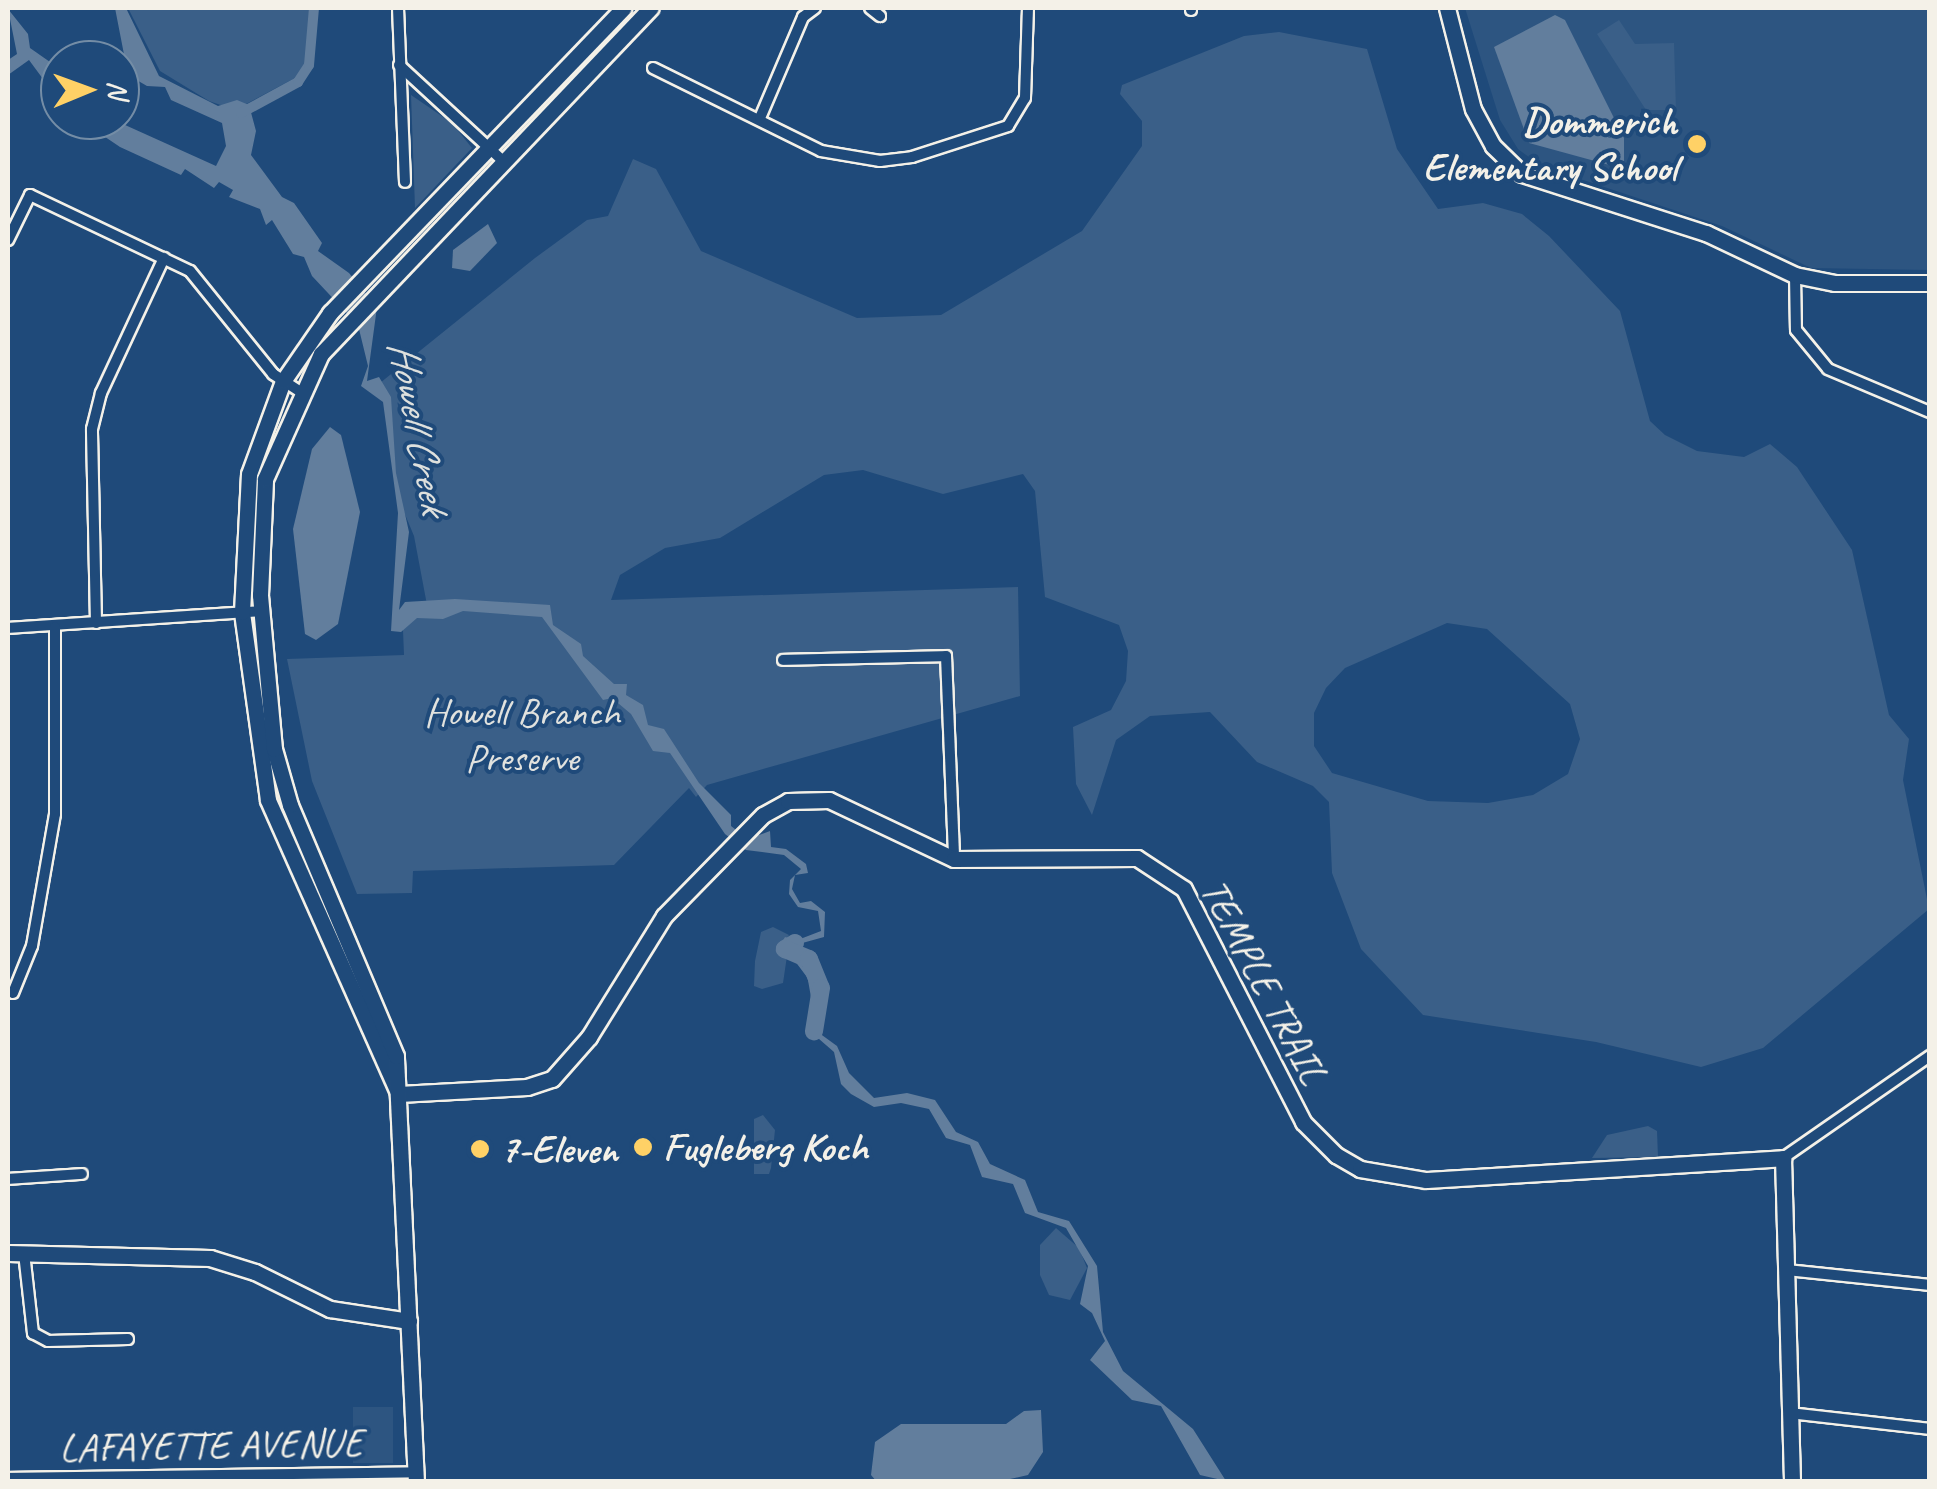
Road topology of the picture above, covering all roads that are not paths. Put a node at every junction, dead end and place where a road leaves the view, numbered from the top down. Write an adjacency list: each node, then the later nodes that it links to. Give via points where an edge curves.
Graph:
1 (398, 8): 9 (street)
2 (624, 8): 12 (street)
3 (651, 8): 13 (street)
4 (815, 8): 11 (street, via 803,18)
5 (870, 8): 8 (street)
6 (1028, 8): 11 (street, via 1025,98 1008,126 975,141 880,162 821,151)
7 (1447, 8): 17 (street, via 1473,109 1494,146 1522,174 1718,238)
8 (880, 16)
9 (400, 65): 12 (street); 14 (street)
10 (653, 68): 11 (street)
11 (760, 118)
12 (488, 146): 13 (street); 19 (street, via 330,313)
13 (502, 160): 20 (street, via 346,325)
14 (405, 182)
15 (8, 240): 16 (street, via 30,195)
16 (164, 258): 19 (street, via 212,293); 24 (street, via 101,393 92,429)
17 (1795, 275): 18 (street, via 1835,283); 21 (street, via 1796,330 1828,369)
18 (1930, 283)
19 (283, 381): 20 (street); 23 (street, via 249,474)
20 (299, 391): 22 (street, via 265,479)
21 (1930, 412)
22 (261, 611): 23 (street); 31 (street, via 274,750 290,805 382,1016 396,1056)
23 (242, 612): 24 (street); 31 (street, via 268,800)
24 (96, 623): 25 (street)
25 (55, 626): 26 (street); 29 (street, via 55,814 32,946)
26 (8, 628)
27 (783, 660): 28 (street, via 946,656)
28 (954, 859): 31 (street, TEMPLE TRAIL, via 816,797 779,804 664,916 590,1037 552,1079 526,1087); 32 (street, TEMPLE TRAIL, via 1125,856 1164,872 1202,916 1303,1122 1336,1155 1375,1174 1426,1180)
29 (14, 993)
30 (1930, 1056): 32 (street)
31 (399, 1094): 38 (street)
32 (1784, 1158): 36 (street)
33 (82, 1174): 34 (street)
34 (8, 1179)
35 (16, 1253): 38 (street, via 210,1258 330,1309); 39 (street, via 33,1333 48,1342)
36 (1787, 1270): 37 (street); 40 (street)
37 (1930, 1285)
38 (409, 1321): 42 (street)
39 (128, 1339)
40 (1790, 1412): 41 (street); 45 (street)
41 (1930, 1429)
42 (416, 1477): 44 (street, LAFAYETTE AVENUE)
43 (8, 1478): 44 (street, LAFAYETTE AVENUE)
44 (184, 1480)
45 (1792, 1482)

